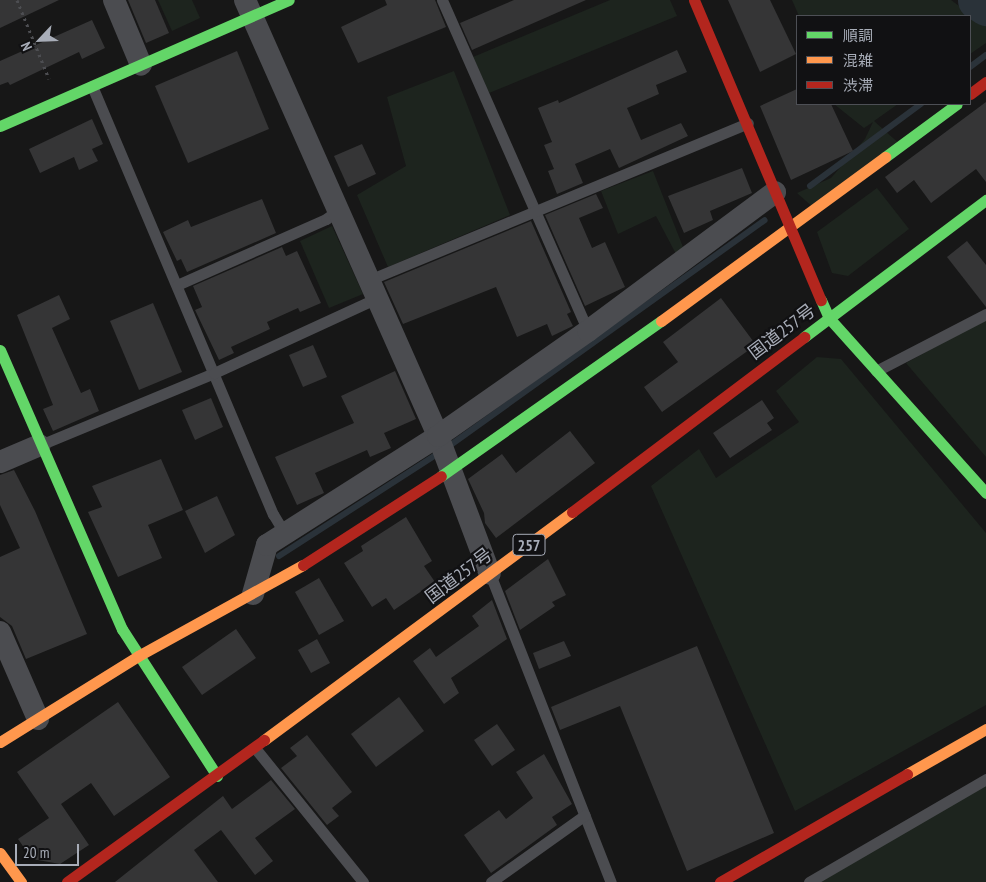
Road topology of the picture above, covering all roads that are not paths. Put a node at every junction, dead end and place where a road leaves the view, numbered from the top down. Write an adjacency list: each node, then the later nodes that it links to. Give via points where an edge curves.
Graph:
1 (114, 0): 6 (street)
2 (289, 0): 5 (main road)
3 (442, 0): 16 (lane)
4 (694, 0): 11 (main road)
5 (248, 8): 6 (main road); 15 (street)
6 (141, 65): 8 (main road)
7 (986, 82): 9 (main road)
8 (92, 86): 12 (main road); 18 (lane)
9 (971, 93)
10 (956, 105): 17 (main road)
11 (748, 123): 13 (main road); 16 (lane)
12 (0, 126)
13 (775, 192): 17 (main road); 22 (street)
14 (986, 200): 21 (main road, 国道257号 / 257)
15 (338, 210): 18 (lane, via 326,219); 19 (street)
16 (534, 212): 19 (lane); 22 (lane)
17 (789, 225): 21 (main road); 29 (main road, via 697,296)
18 (177, 285): 25 (lane)
19 (373, 289): 25 (lane); 26 (street)
20 (986, 314): 24 (lane)
21 (829, 318): 24 (main road); 32 (main road, 国道257号 / 257)
22 (588, 331): 26 (street)
23 (0, 350): 27 (main road)
24 (876, 370): 30 (main road)
25 (214, 373): 27 (lane); 31 (lane, via 273,514)
26 (438, 436): 29 (street); 31 (street)
27 (40, 445): 28 (street); 35 (main road, via 122,629)
28 (0, 462)
29 (449, 470): 32 (street); 33 (main road)
30 (986, 493)
31 (285, 534): 33 (street, via 267,545)
32 (490, 574): 39 (main road, 国道257号 / 257); 42 (lane)
33 (253, 594): 35 (main road)
34 (0, 632): 36 (street)
35 (138, 656): 36 (main road); 40 (main road)
36 (38, 719): 38 (main road)
37 (986, 729): 49 (main road)
38 (0, 742)
39 (255, 748): 40 (main road, 国道257号 / 257); 46 (lane)
40 (217, 776): 45 (main road, 国道257号 / 257)
41 (986, 778): 50 (lane)
42 (585, 815): 47 (lane); 48 (lane)
43 (0, 853): 44 (main road)
44 (21, 882)
45 (67, 882)
46 (363, 882)
47 (492, 882)
48 (611, 882)
49 (720, 882)
50 (808, 882)

